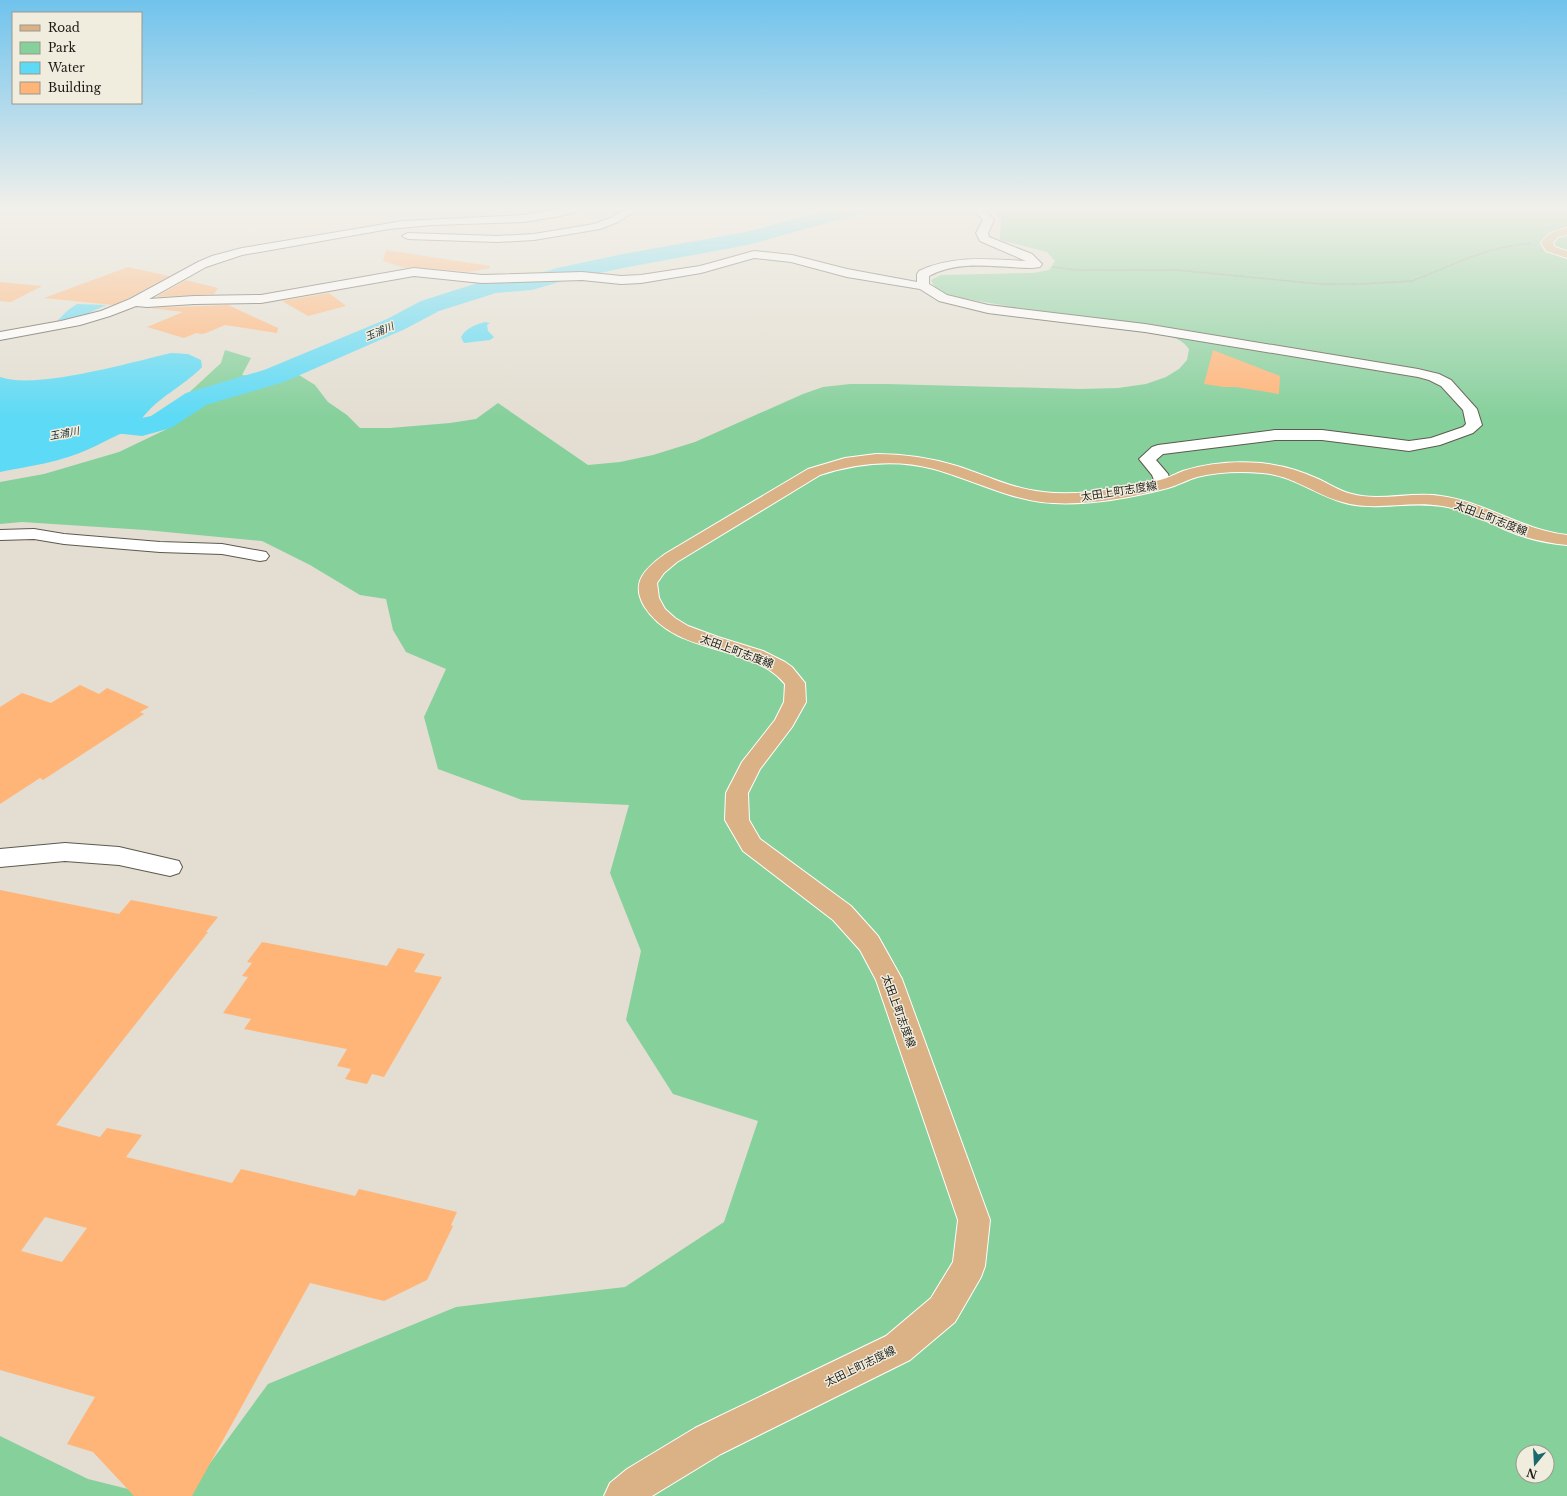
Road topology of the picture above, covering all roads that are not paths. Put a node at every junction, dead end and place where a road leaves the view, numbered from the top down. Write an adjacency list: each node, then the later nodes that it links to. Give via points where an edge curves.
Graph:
1 (178, 278): 10 (street)
2 (381, 278): 10 (street, via 261,299)
3 (470, 278): 4 (street)
4 (542, 278)
5 (600, 278): 6 (street, via 621,280)
6 (649, 278)
7 (875, 278): 9 (street)
8 (923, 278): 9 (street)
9 (923, 286): 12 (street, via 943,298 988,309 1145,328 1418,373 1446,383 1470,409 1474,425 1468,430 1434,442 1409,446 1322,435 1275,435 1158,450 1147,459 1160,474)
10 (135, 302): 11 (street, via 81,321)
11 (0, 336)
12 (1163, 484): 14 (main road, 太田上町志度線, via 1189,474 1212,470 1261,468 1284,472 1339,496 1356,500 1433,499 1451,502 1529,533); 18 (main road, 太田上町志度線, via 1092,498 1042,497 1015,492 941,466 914,460 860,459 814,472 671,558 655,571 648,583 648,595 653,606 676,627 696,637 754,655 780,667 795,683 795,702 784,722 750,767 737,793 737,820 751,845 842,913 869,943 889,979 974,1220 969,1266 943,1310 898,1348 708,1441 640,1482)
13 (0, 535): 15 (street, via 34,534 64,539 222,549)
14 (1567, 540)
15 (260, 556)
16 (0, 858): 17 (street, via 65,852 119,856)
17 (170, 867)
18 (623, 1496)

